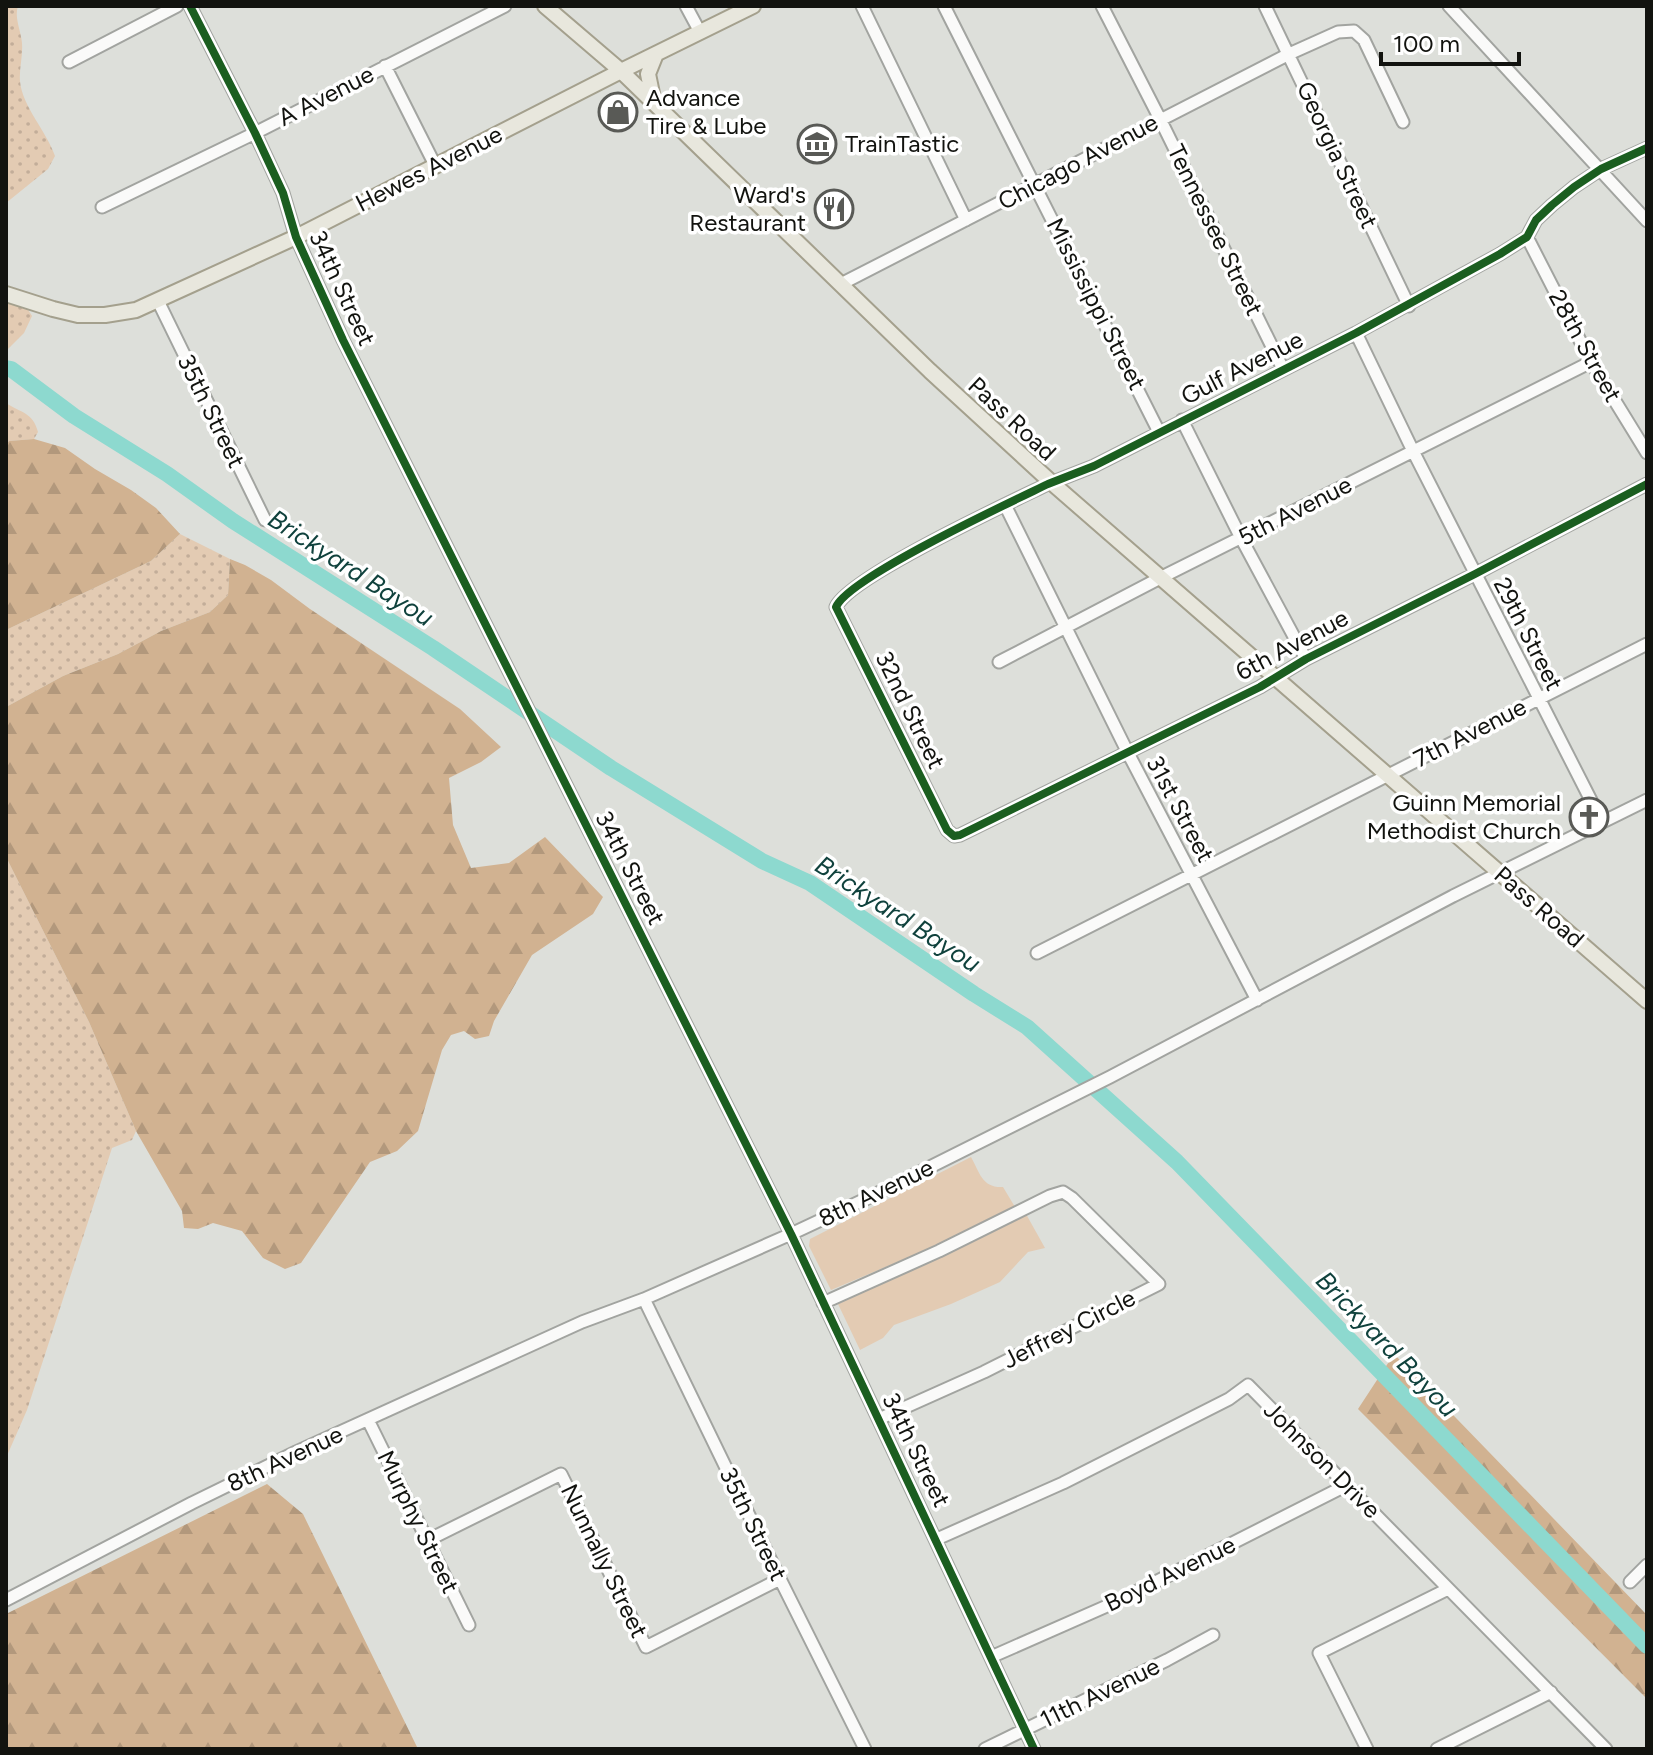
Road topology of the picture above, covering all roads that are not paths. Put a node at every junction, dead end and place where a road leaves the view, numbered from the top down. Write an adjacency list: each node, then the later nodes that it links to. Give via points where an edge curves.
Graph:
1 (177, 6): 15 (street)
2 (190, 6): 21 (street, 34th Street)
3 (505, 6): 16 (street, A Avenue)
4 (545, 6): 17 (main road, Pass Road)
5 (686, 6): 12 (street)
6 (753, 6): 12 (main road, Hewes Avenue)
7 (862, 6): 27 (street)
8 (944, 6): 25 (street, Mississippi Street)
9 (1102, 6): 19 (street, Tennessee Street)
10 (1265, 6): 14 (street, Georgia Street)
11 (1449, 6): 24 (street)
12 (700, 32): 13 (main road, Hewes Avenue)
13 (656, 54): 17 (main road, Hewes Avenue); 18 (main road, via 648,74)
14 (1289, 54): 19 (street, Chicago Avenue); 20 (street, Chicago Avenue, via 1338,32 1354,31 1364,40); 34 (street, Georgia Street)
15 (69, 62)
16 (385, 66): 21 (street, A Avenue); 23 (street)
17 (621, 71): 18 (main road, Pass Road); 23 (main road, Hewes Avenue)
18 (654, 103): 31 (main road, Pass Road)
19 (1160, 119): 25 (street, Chicago Avenue); 37 (street, Tennessee Street)
20 (1403, 122)
21 (255, 133): 26 (street, A Avenue); 29 (street, 34th Street, via 283,193)
22 (1647, 148): 24 (street, Gulf Avenue)
23 (436, 167): 29 (main road, Hewes Avenue)
24 (1601, 169): 28 (street); 30 (street, Gulf Avenue, via 1552,205)
25 (1036, 185): 27 (street, Chicago Avenue); 39 (street, Mississippi Street)
26 (102, 207)
27 (966, 220): 31 (street, Chicago Avenue)
28 (1647, 221)
29 (296, 237): 33 (main road, Hewes Avenue); 66 (street, 34th Street)
30 (1527, 237): 34 (street, Gulf Avenue); 36 (street, 28th Street)
31 (841, 284): 42 (main road, Pass Road)
32 (6, 294): 33 (main road, Hewes Avenue, via 90,315 119,314)
33 (158, 301): 45 (street, 35th Street)
34 (1409, 306): 35 (street, Gulf Avenue)
35 (1356, 333): 37 (street, Gulf Avenue); 40 (street, 29th Street)
36 (1591, 362): 40 (street, 5th Avenue); 41 (street, 28th Street)
37 (1283, 369): 38 (street, Gulf Avenue)
38 (1182, 420): 39 (street, Gulf Avenue); 46 (street)
39 (1159, 432): 42 (street, Gulf Avenue)
40 (1413, 451): 46 (street, 5th Avenue); 47 (street, 29th Street)
41 (1647, 453)
42 (1052, 483): 44 (street, Gulf Avenue); 48 (main road, Pass Road)
43 (1647, 484): 47 (street, 6th Avenue)
44 (1005, 505): 49 (street, Gulf Avenue, via 890,564); 50 (street, 31st Street)
45 (265, 520)
46 (1241, 538): 48 (street, 5th Avenue); 52 (street)
47 (1475, 574): 52 (street, 6th Avenue); 55 (street, 29th Street)
48 (1162, 577): 50 (street, 5th Avenue); 54 (main road, Pass Road)
49 (839, 600): 60 (street, 32nd Street, via 836,607)
50 (1066, 628): 53 (street, 5th Avenue); 56 (street, 31st Street)
51 (1647, 644): 55 (street, 7th Avenue)
52 (1306, 659): 54 (street, 6th Avenue)
53 (999, 662)
54 (1275, 677): 56 (street, 6th Avenue); 57 (main road, Pass Road)
55 (1538, 699): 57 (street, 7th Avenue); 59 (street, 29th Street)
56 (1128, 753): 60 (street, 6th Avenue); 62 (street, 31st Street)
57 (1387, 775): 61 (main road, Pass Road); 62 (street, 7th Avenue)
58 (1647, 800): 59 (street, 8th Avenue)
59 (1602, 822): 61 (street, 8th Avenue)
60 (954, 836)
61 (1500, 873): 64 (street, 8th Avenue); 65 (main road, Pass Road)
62 (1192, 874): 63 (street, 7th Avenue); 64 (street, 31st Street)
63 (1037, 953)
64 (1257, 1000): 66 (street, 8th Avenue)
65 (1647, 1001)
66 (791, 1234): 67 (street, 8th Avenue); 68 (street, 34th Street)
67 (644, 1299): 70 (street, 8th Avenue); 75 (street, 35th Street)
68 (823, 1303): 69 (street, 34th Street); 69 (street, Jeffrey Circle, via 1063,1192 1159,1284)
69 (879, 1419): 72 (street, 34th Street)
70 (368, 1420): 73 (street, Murphy Street); 78 (street, 8th Avenue, via 192,1503)
71 (1347, 1485): 72 (street, Johnson Drive, via 1248,1385 1063,1483); 77 (street, Johnson Drive); 81 (street, Boyd Avenue, via 1116,1602)
72 (937, 1539): 81 (street, 34th Street)
73 (428, 1540): 75 (street, Nunnally Street, via 561,1474 646,1647); 79 (street, Murphy Street)
74 (1647, 1565): 76 (street)
75 (780, 1579): 84 (street, 35th Street)
76 (1630, 1582)
77 (1448, 1589): 82 (street, Johnson Drive); 87 (street, via 1319,1653)
78 (6, 1600)
79 (469, 1625)
80 (1213, 1635): 83 (street, 11th Avenue)
81 (991, 1657): 83 (street, 34th Street)
82 (1551, 1692): 88 (street); 89 (street, Johnson Drive)
83 (1025, 1730): 85 (street, 11th Avenue); 86 (street, 34th Street)
84 (865, 1749)
85 (985, 1749)
86 (1034, 1749)
87 (1367, 1749)
88 (1437, 1749)
89 (1606, 1749)

